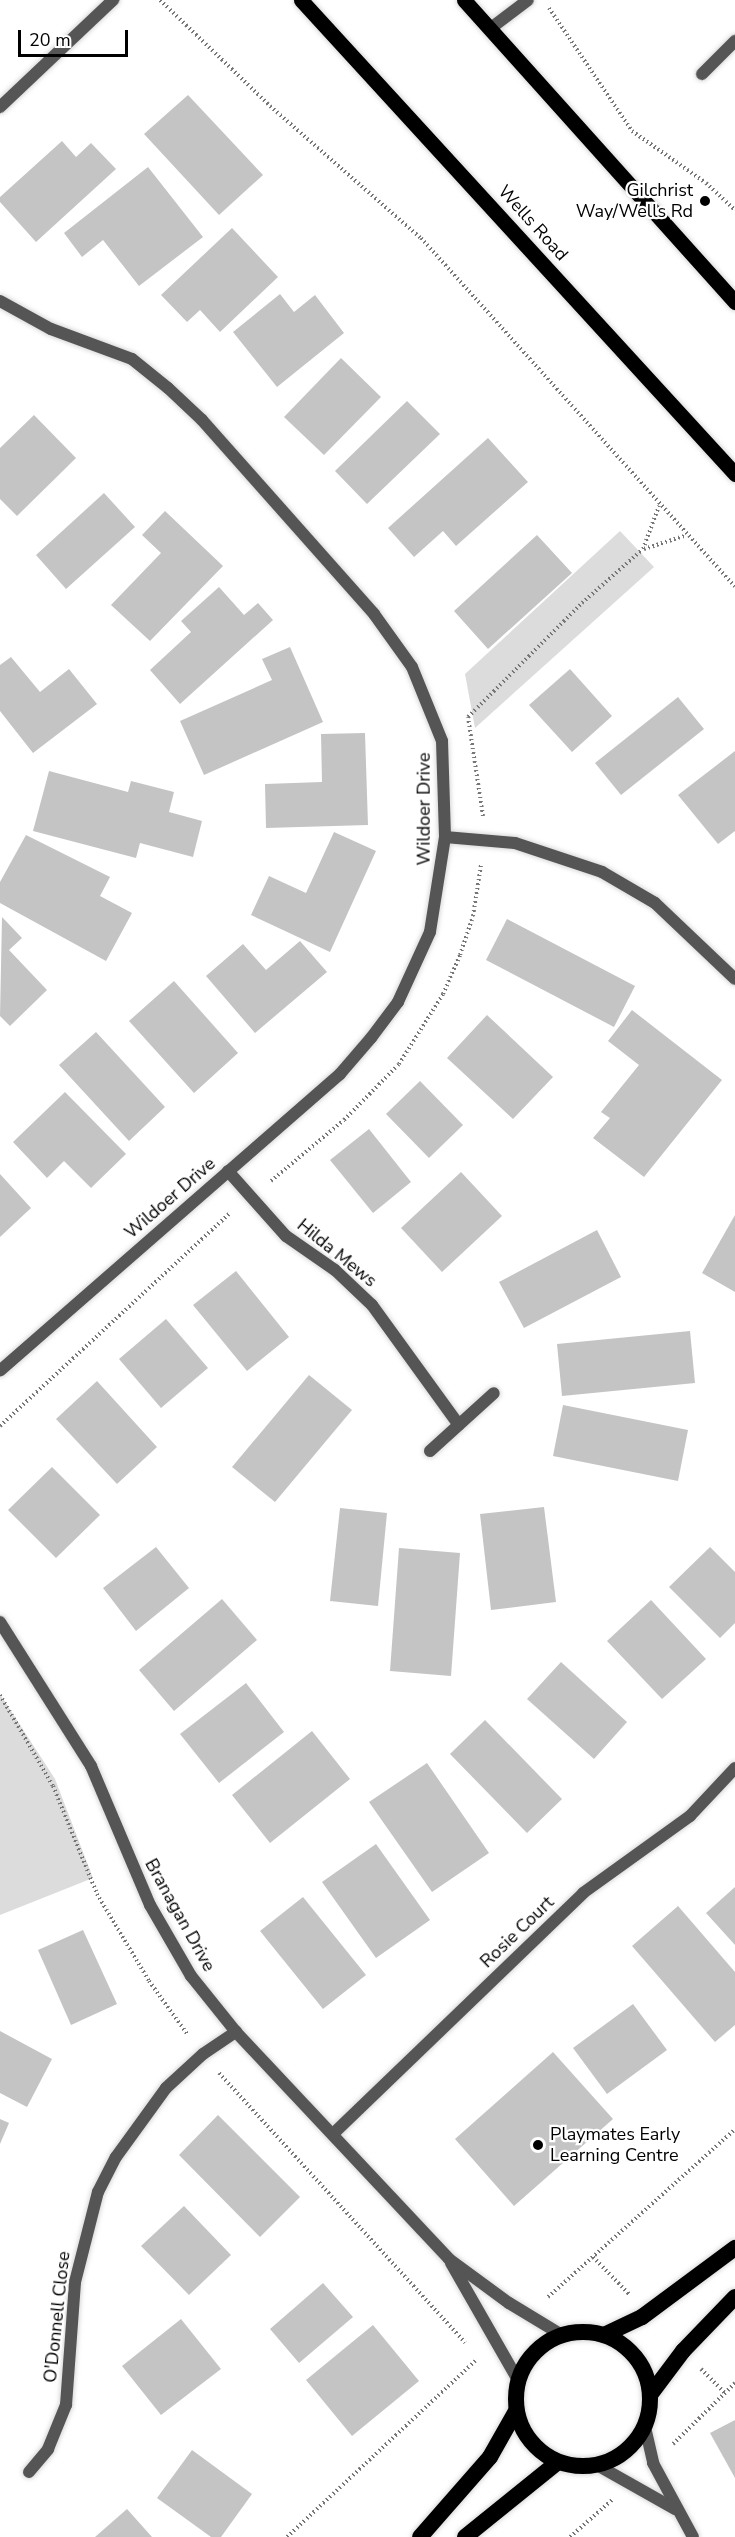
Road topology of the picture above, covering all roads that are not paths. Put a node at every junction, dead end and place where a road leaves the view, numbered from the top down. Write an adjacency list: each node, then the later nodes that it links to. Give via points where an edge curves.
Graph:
1 (113, 0): 8 (street)
2 (301, 0): 11 (main road, Wells Road)
3 (464, 0): 5 (main road)
4 (528, 0): 5 (street)
5 (491, 28): 10 (main road)
6 (735, 41): 7 (street)
7 (702, 74)
8 (0, 107)
9 (0, 301): 12 (street, Wildoer Drive, via 51,329 132,359 168,388 202,420 374,614 412,667 442,741)
10 (735, 302)
11 (735, 474)
12 (446, 837): 13 (street, via 515,843 602,872 662,909); 14 (street, Wildoer Drive, via 430,932 398,1002 340,1074)
13 (735, 979)
14 (228, 1171): 15 (street, Wildoer Drive); 17 (street, Hilda Mews, via 286,1236 354,1285)
15 (0, 1371)
16 (494, 1393): 17 (street)
17 (459, 1425): 18 (street)
18 (430, 1451)
19 (2, 1627): 21 (street, Branagan Drive, via 48,1693 91,1766 150,1905 185,1966)
20 (735, 1768): 22 (street, Rosie Court, via 690,1816 583,1893)
21 (236, 2032): 22 (street, Branagan Drive); 34 (street, O'Donnell Close, via 203,2054 166,2088 116,2157 99,2192 75,2282 66,2405 48,2449)
22 (333, 2134): 24 (street, Branagan Drive)
23 (735, 2247): 27 (highway, via 648,2313)
24 (449, 2259): 26 (street, Branagan Drive); 28 (street, Branagan Drive)
25 (735, 2297): 29 (highway, via 683,2351)
26 (562, 2335): 27 (highway); 28 (highway, via 535,2352)
27 (604, 2335): 29 (highway, via 637,2358)
28 (518, 2380): 30 (highway)
29 (650, 2395): 31 (highway)
30 (516, 2411): 32 (highway, via 530,2442); 36 (highway, via 490,2457)
31 (645, 2427): 33 (highway, via 617,2457); 35 (street, via 653,2463)
32 (558, 2462): 33 (highway); 37 (highway)
33 (597, 2465): 35 (street)
34 (29, 2472)
35 (675, 2509): 38 (street)
36 (420, 2537)
37 (465, 2537)
38 (693, 2537)

